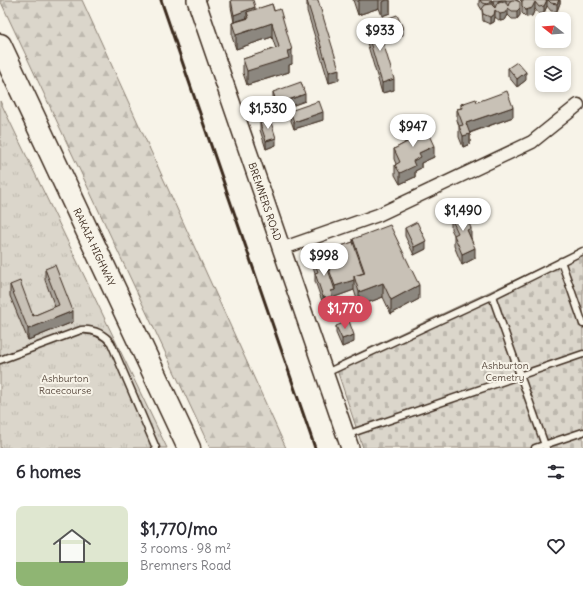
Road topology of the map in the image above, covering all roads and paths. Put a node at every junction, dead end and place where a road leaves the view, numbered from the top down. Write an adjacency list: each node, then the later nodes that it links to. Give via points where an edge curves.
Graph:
1 (196, 0): 4 (street, BREMNERS ROAD)
2 (0, 45): 17 (highway, RAKAIA HIGHWAY)
3 (578, 105): 4 (street, via 532,142 378,215)
4 (281, 249): 11 (street, BREMNERS ROAD)
5 (583, 252): 6 (lane)
6 (561, 261): 7 (lane); 8 (lane)
7 (492, 296): 11 (lane); 12 (lane)
8 (583, 324)
9 (583, 354): 12 (lane)
10 (0, 360): 16 (lane, via 81,330 99,332 111,343)
11 (325, 373): 14 (street, BREMNERS ROAD)
12 (520, 375): 14 (lane); 15 (lane)
13 (583, 432): 15 (lane)
14 (348, 442)
15 (545, 446): 18 (lane)
16 (156, 447)
17 (189, 448)
18 (535, 448)

